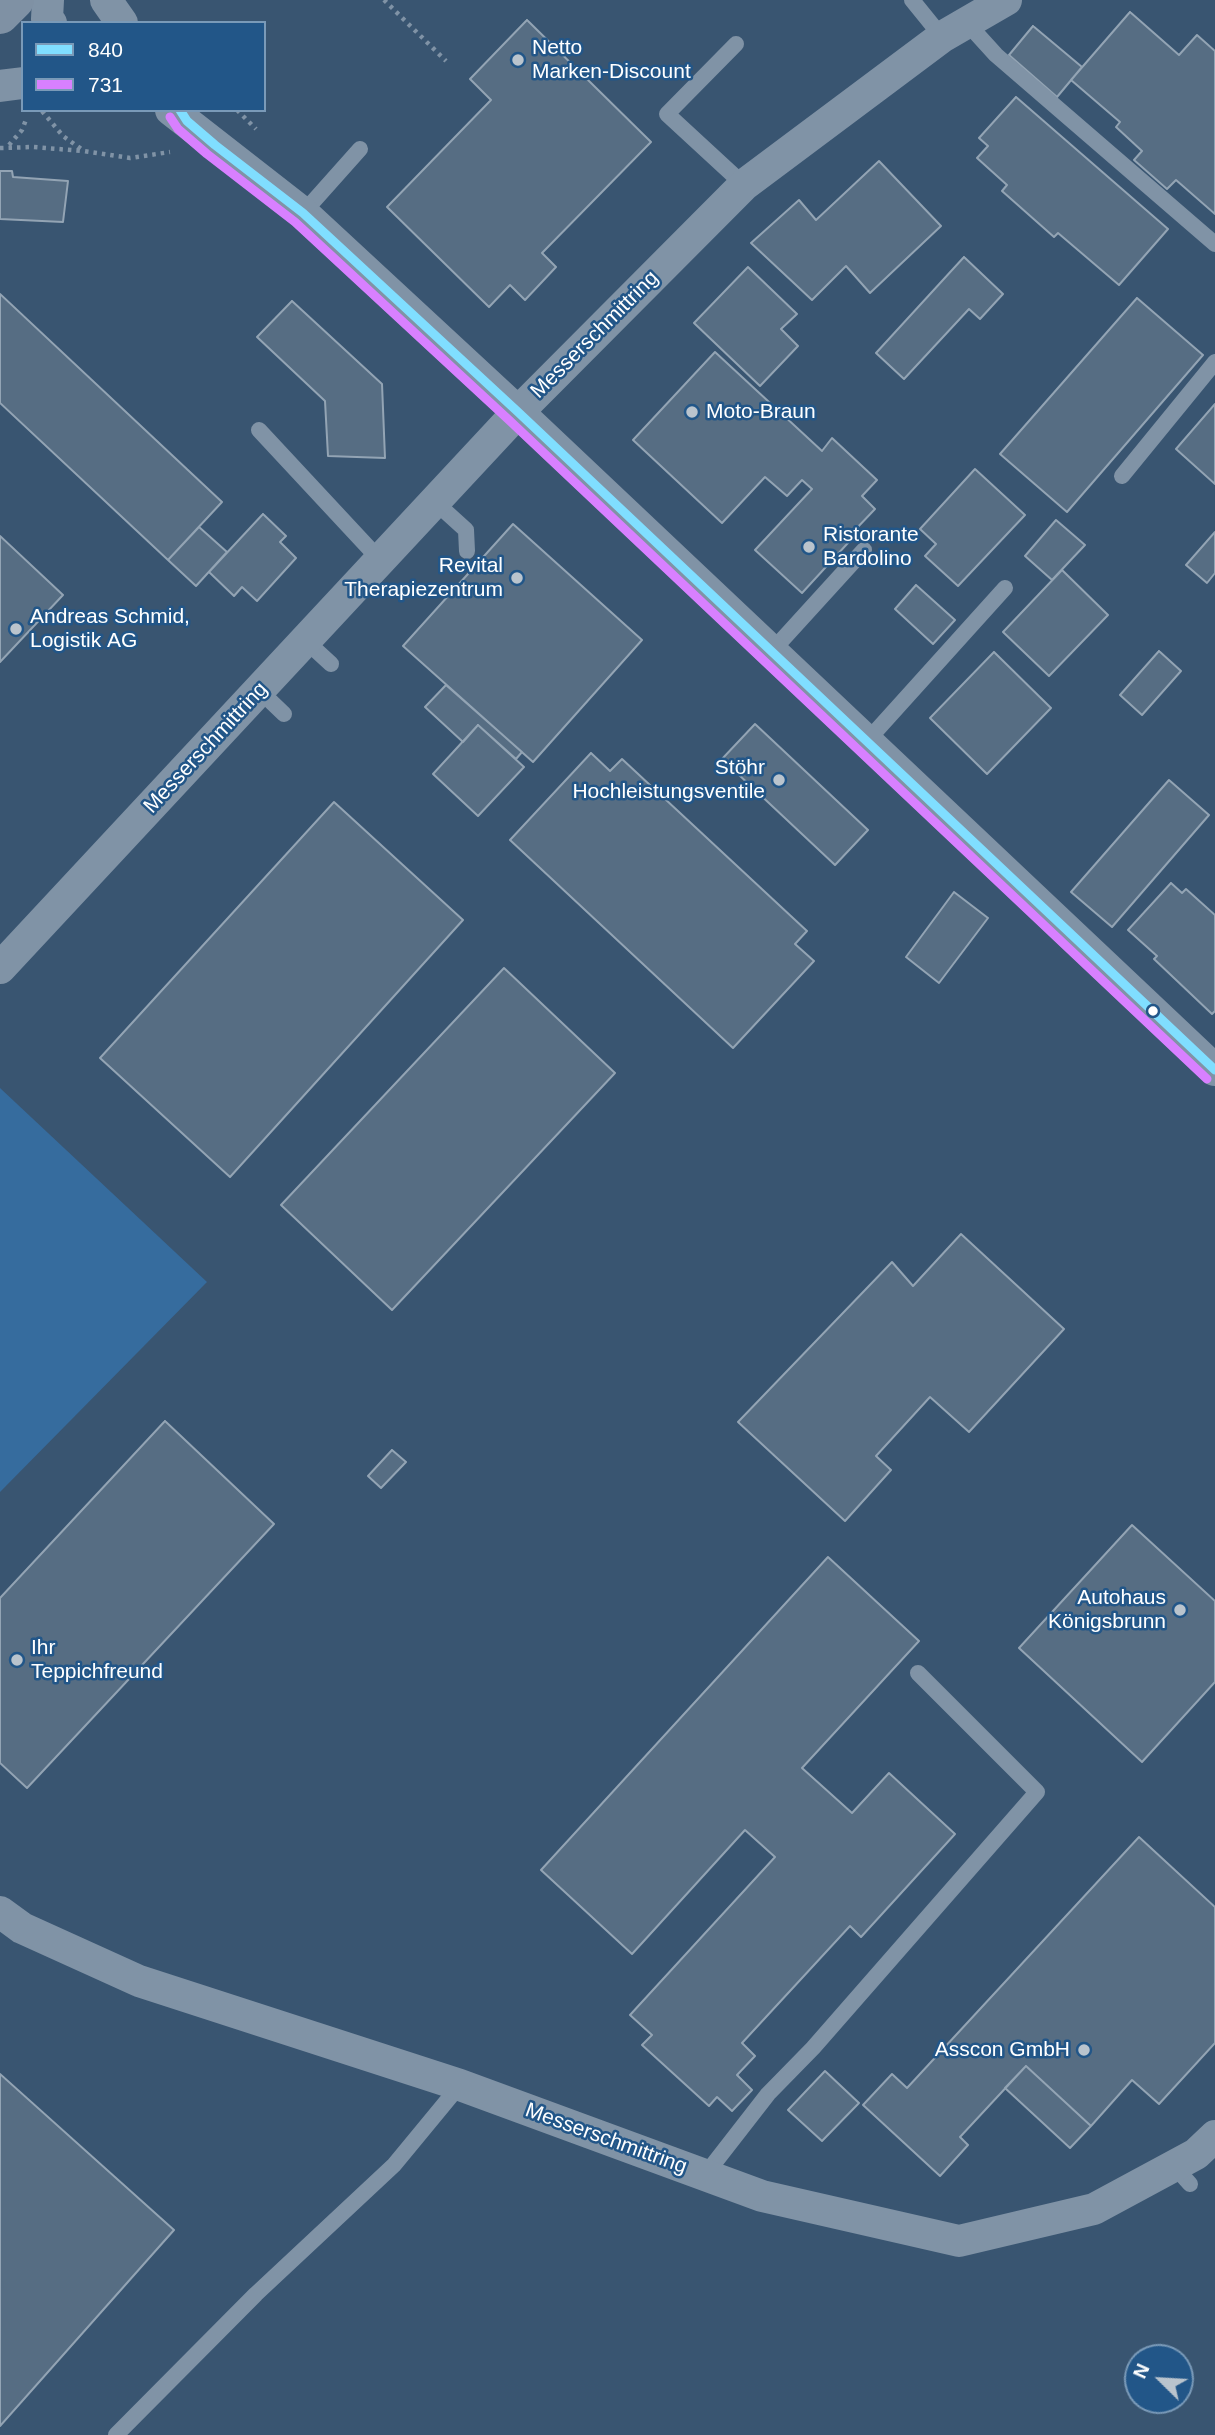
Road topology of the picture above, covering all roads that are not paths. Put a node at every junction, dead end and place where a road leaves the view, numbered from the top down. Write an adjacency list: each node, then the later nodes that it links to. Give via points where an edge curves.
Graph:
1 (15, 0): 6 (main road)
2 (48, 0): 7 (street)
3 (106, 0): 8 (street)
4 (912, 0): 9 (lane)
5 (1006, 0): 9 (street, Messerschmittring)
6 (0, 15)
7 (49, 21)
8 (121, 21)
9 (954, 29): 15 (street, Messerschmittring); 17 (lane, via 996,55)
10 (736, 44): 15 (lane, via 667,114)
11 (21, 83): 12 (street)
12 (0, 86)
13 (180, 114): 16 (street)
14 (360, 149): 16 (lane)
15 (744, 185): 19 (street, Messerschmittring)
16 (303, 213): 19 (street)
17 (1215, 244)
18 (1215, 362): 21 (lane)
19 (519, 412): 22 (street, Messerschmittring); 28 (street)
20 (259, 430): 25 (lane)
21 (1122, 476)
22 (434, 501): 24 (lane, via 466,530); 25 (street, Messerschmittring)
23 (864, 550): 28 (lane)
24 (467, 551)
25 (380, 560): 27 (street, Messerschmittring)
26 (1005, 588): 32 (lane)
27 (306, 641): 29 (lane); 30 (street, Messerschmittring)
28 (772, 652): 32 (street)
29 (331, 664)
30 (260, 691): 31 (lane); 33 (street, Messerschmittring)
31 (284, 714)
32 (867, 741): 34 (street)
33 (0, 968)
34 (1215, 1070)
35 (918, 1674): 39 (lane, via 1037,1791 768,2094)
36 (0, 1912): 37 (street, Messerschmittring, via 22,1928 139,1981)
37 (460, 2085): 39 (street, Messerschmittring); 40 (lane, via 394,2165 256,2294)
38 (1215, 2136): 39 (street, Messerschmittring, via 1182,2175 1094,2209 959,2241 762,2196)
39 (705, 2175)
40 (116, 2435)

